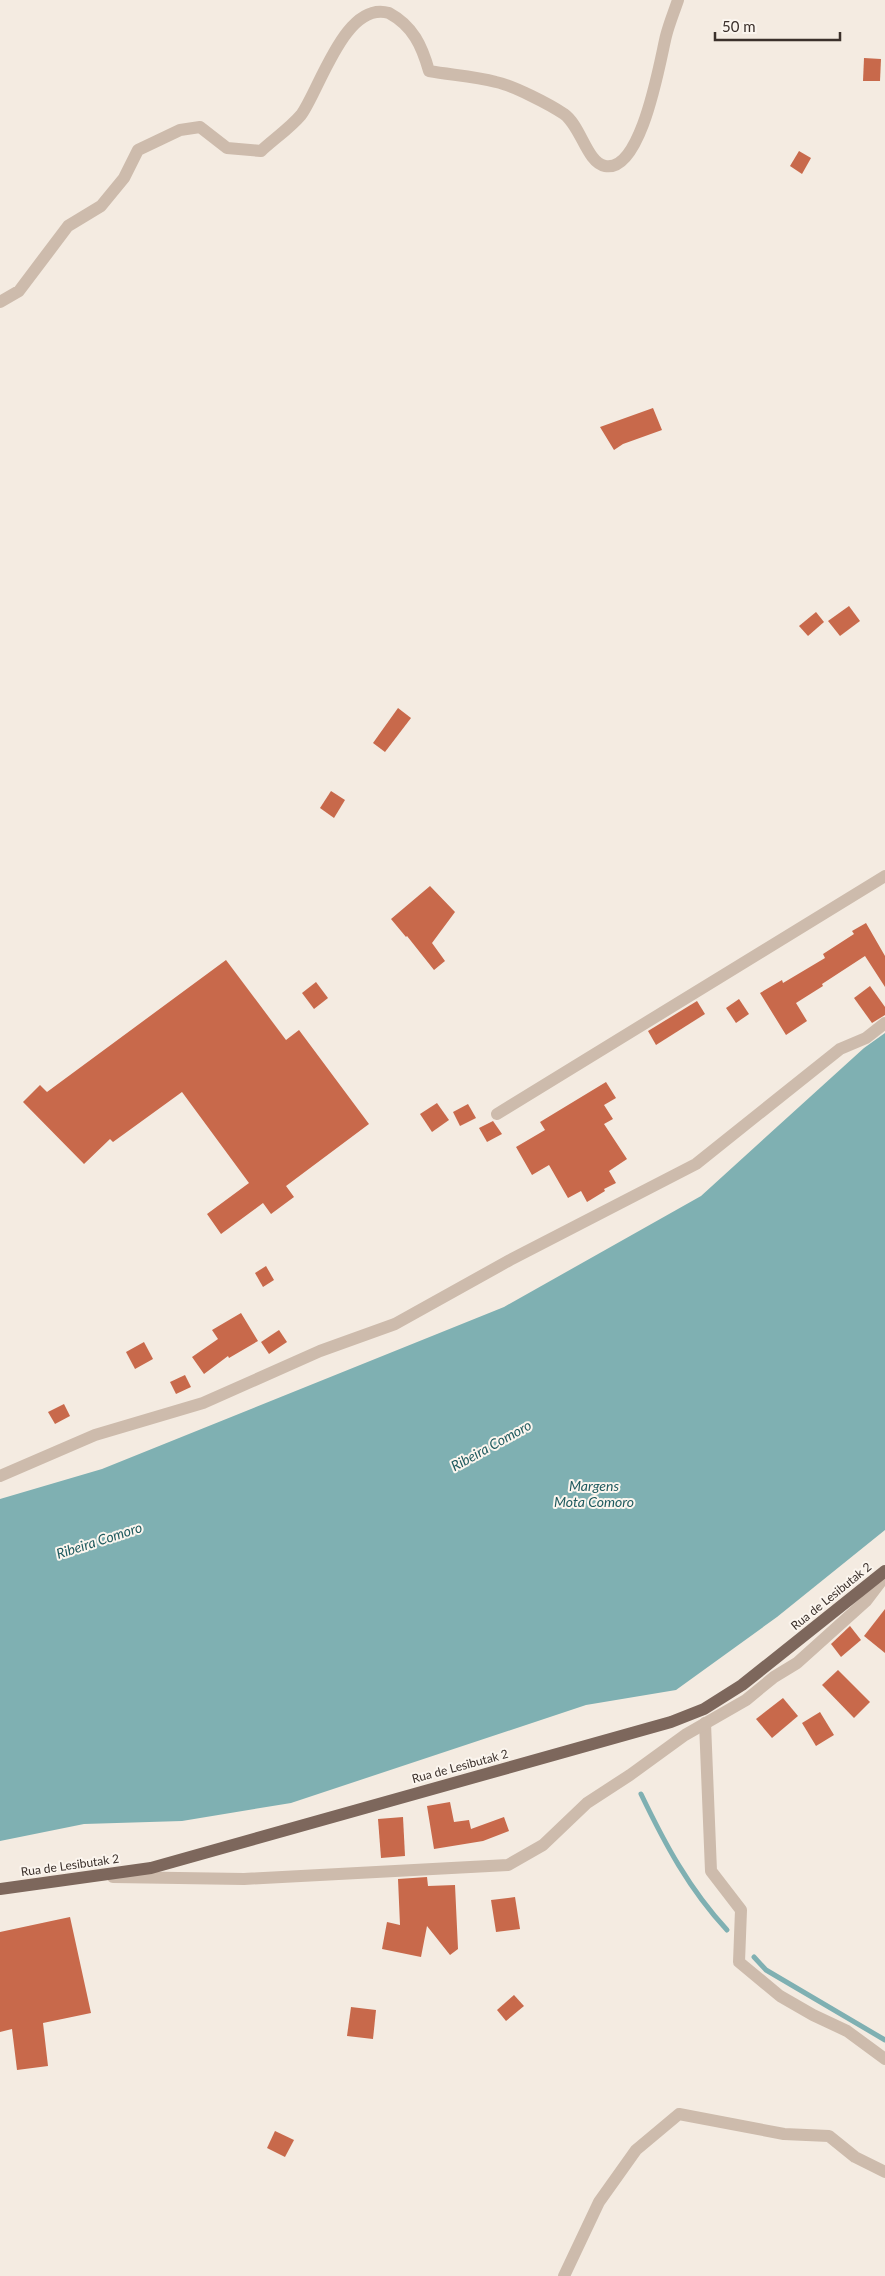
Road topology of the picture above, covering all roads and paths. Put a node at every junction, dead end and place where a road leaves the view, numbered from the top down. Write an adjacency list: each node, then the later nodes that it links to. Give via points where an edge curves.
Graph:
1 (678, 0): 2 (street, via 646,119 633,144 621,160 613,164 603,166 594,160 580,131 565,114 497,82 429,70 422,46 400,19 381,8 361,12 342,32 300,115 261,151 227,148 200,127 180,130 138,150 124,178 101,206 68,226 19,291)
2 (0, 302)
3 (885, 876): 5 (street)
4 (885, 1023): 6 (street, via 866,1038 840,1049 696,1164 394,1324 320,1351 202,1403 95,1436)
5 (497, 1114)
6 (0, 1476)
7 (885, 1571): 10 (main road, Rua de Lesibutak 2, via 742,1684 704,1709 671,1722 151,1868)
8 (885, 1576): 9 (street, via 866,1601 797,1663 746,1700)
9 (705, 1723): 10 (street, via 587,1803 543,1845 508,1865 244,1879); 12 (street, via 711,1871 741,1910 739,1962 780,1996 847,2031)
10 (85, 1877): 11 (main road, Rua de Lesibutak 2)
11 (0, 1889)
12 (885, 2059)
13 (885, 2172): 14 (street, via 855,2157 829,2136 784,2134 679,2114 636,2150 599,2202)
14 (564, 2276)

